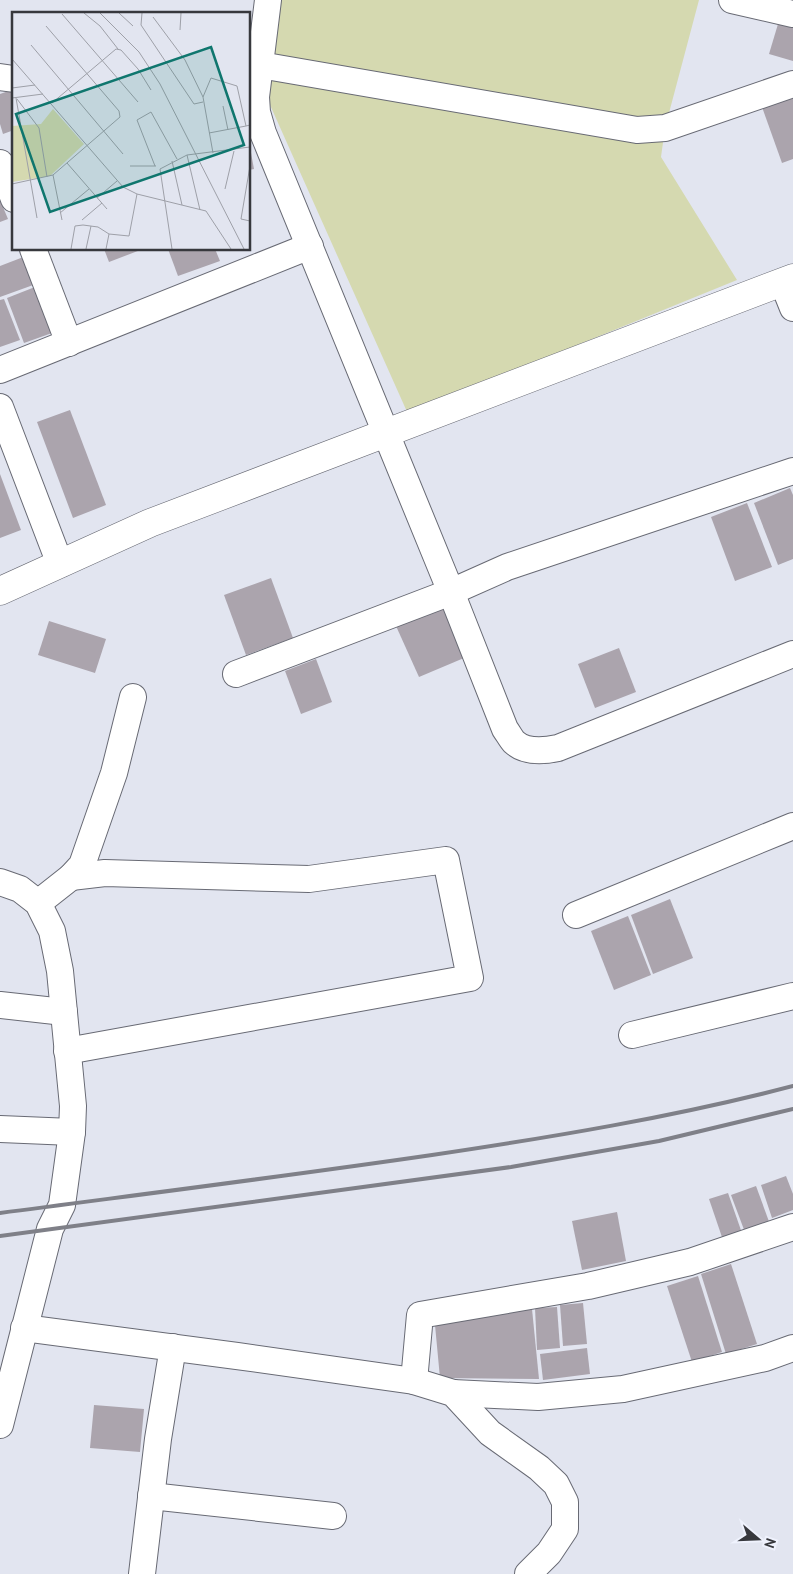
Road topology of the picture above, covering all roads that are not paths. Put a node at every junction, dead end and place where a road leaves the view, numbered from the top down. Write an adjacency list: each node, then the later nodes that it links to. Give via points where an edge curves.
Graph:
1 (268, 0): 4 (street)
2 (732, 0): 3 (street)
3 (793, 14)
4 (260, 65): 5 (street, via 637,130 665,128); 6 (street)
5 (793, 84)
6 (253, 112): 9 (street)
7 (0, 163): 8 (street)
8 (12, 194)
9 (310, 246): 13 (street); 16 (street)
10 (33, 250): 13 (street)
11 (788, 281): 12 (street); 16 (street)
12 (793, 308)
13 (69, 343): 14 (street)
14 (0, 370)
15 (0, 407): 18 (street)
16 (386, 434): 18 (street, via 150,523); 20 (street)
17 (793, 471): 20 (street, via 507,567)
18 (60, 564): 19 (street)
19 (0, 591)
20 (451, 592): 21 (street, via 505,729 515,743 529,749 558,748); 22 (street)
21 (793, 654)
22 (236, 674)
23 (133, 697): 25 (street, via 114,773 82,865)
24 (793, 826): 28 (street)
25 (71, 877): 27 (street); 33 (street, via 104,873 309,879 446,860 470,978)
26 (0, 882): 27 (street, via 20,889)
27 (38, 903): 31 (street, via 52,931)
28 (576, 915)
29 (793, 996): 32 (street)
30 (0, 1005): 31 (street)
31 (64, 1012): 33 (street)
32 (632, 1035)
33 (68, 1051): 35 (street)
34 (0, 1129): 35 (street)
35 (72, 1132): 37 (street, via 62,1205 50,1229)
36 (793, 1227): 40 (street, via 690,1262 597,1284 420,1314)
37 (24, 1328): 38 (street); 42 (street)
38 (173, 1348): 40 (street); 43 (street)
39 (793, 1348): 41 (street, via 764,1358 623,1389 538,1398)
40 (414, 1381): 41 (street)
41 (453, 1393): 46 (street, via 490,1433 556,1484 565,1502 565,1529 549,1553)
42 (0, 1425)
43 (151, 1496): 44 (street); 45 (street)
44 (333, 1516)
45 (142, 1574)
46 (528, 1574)

